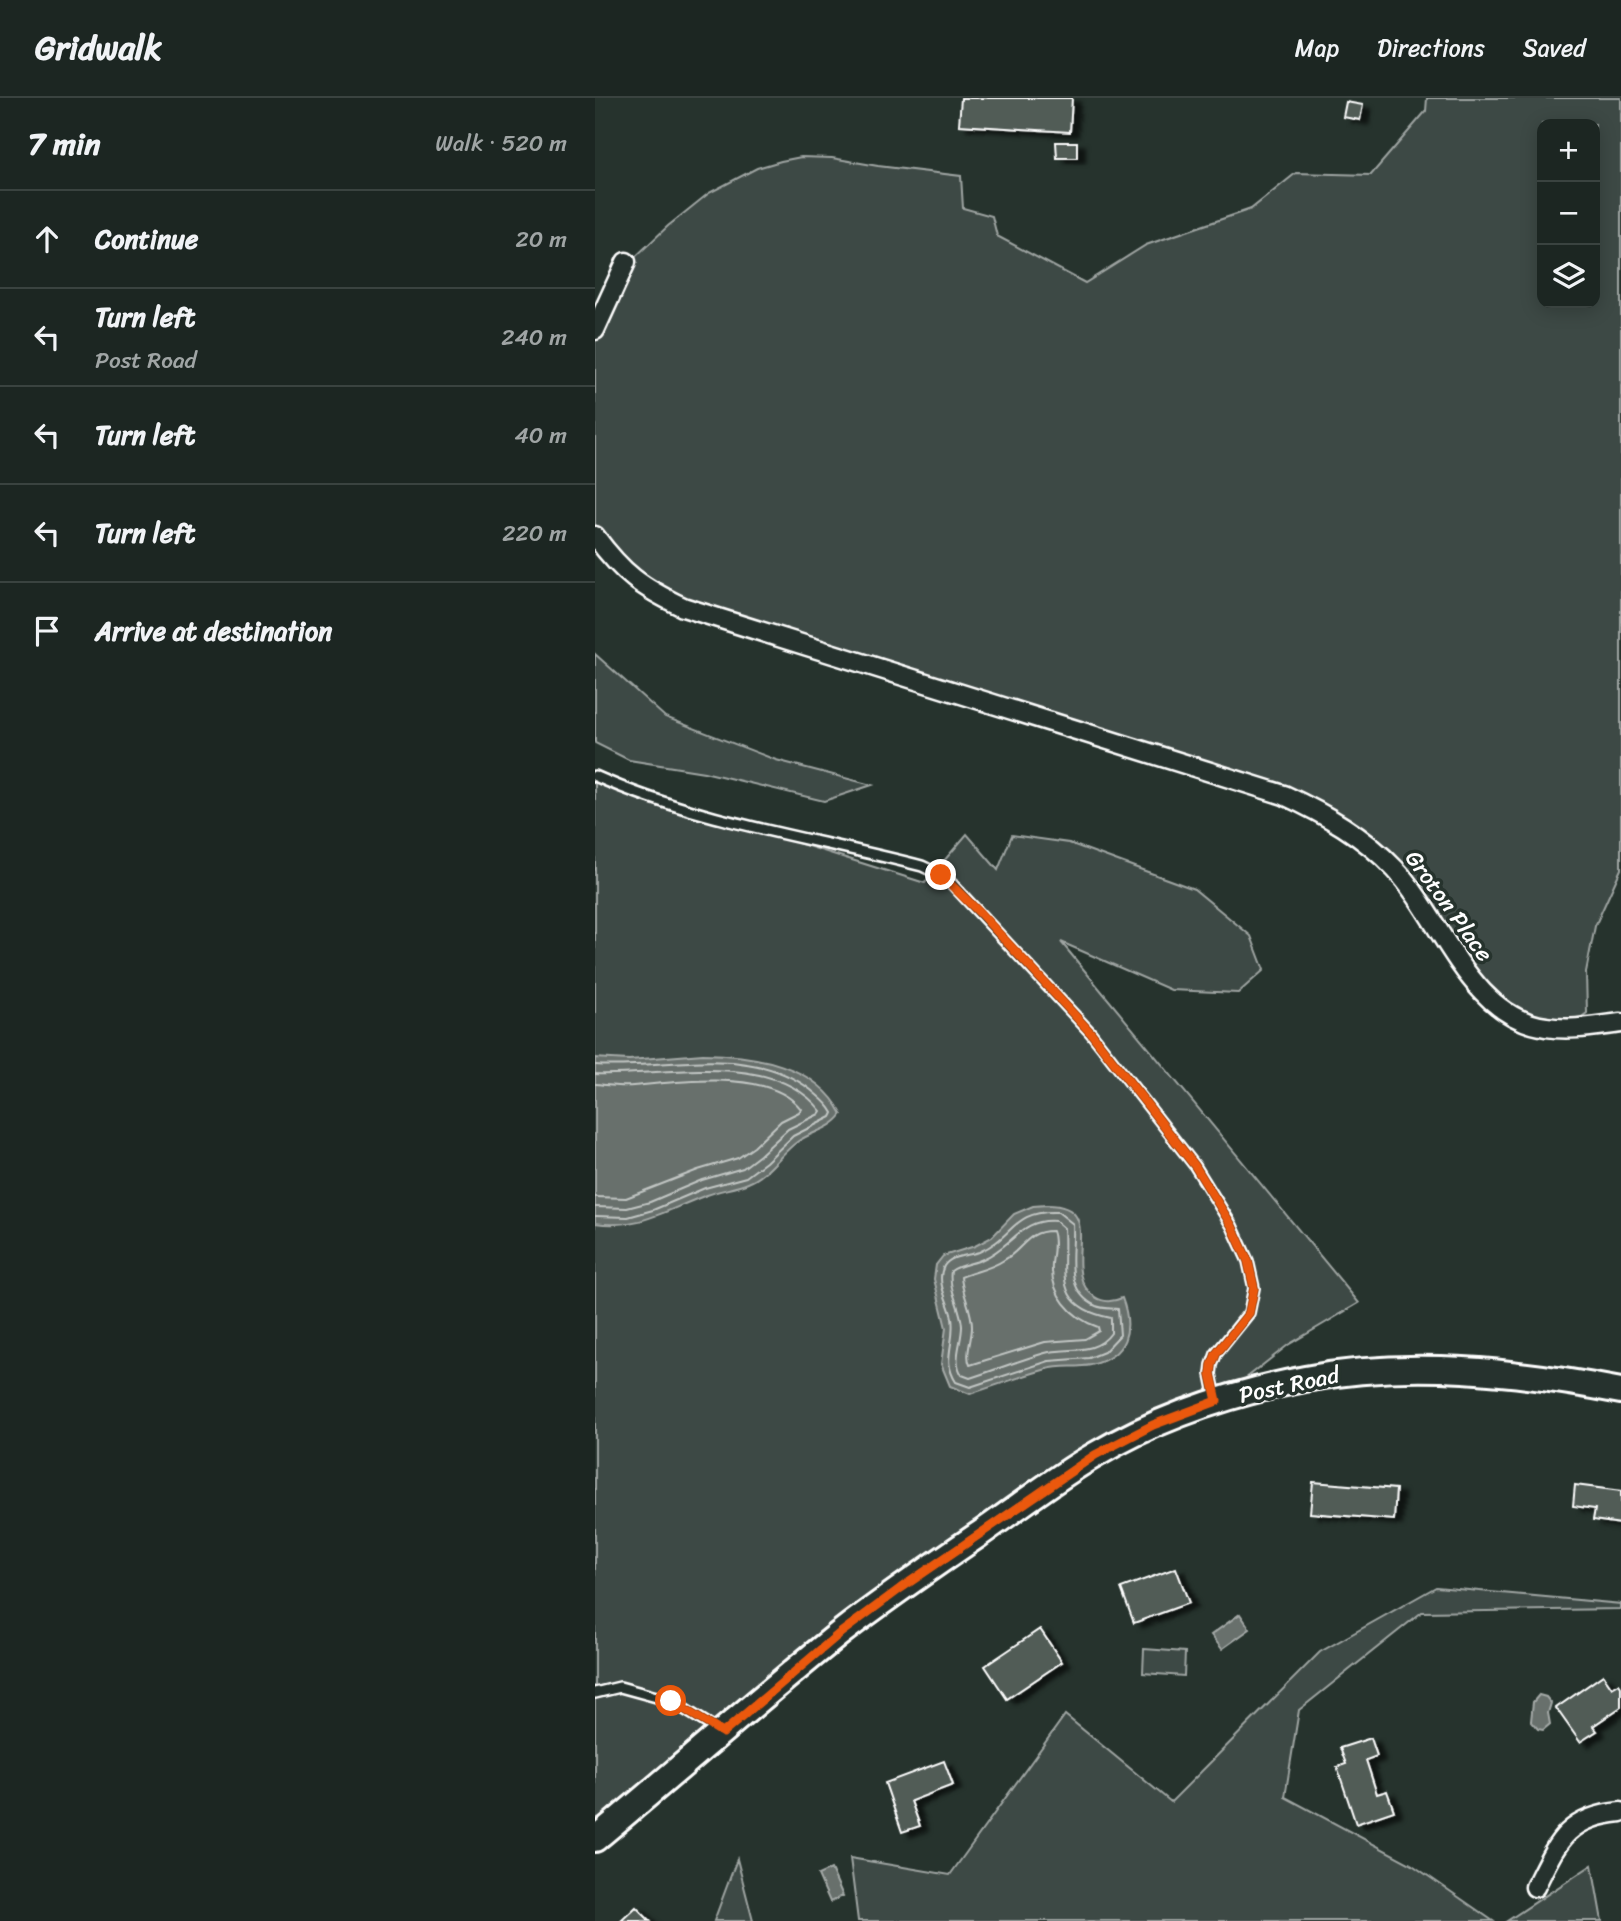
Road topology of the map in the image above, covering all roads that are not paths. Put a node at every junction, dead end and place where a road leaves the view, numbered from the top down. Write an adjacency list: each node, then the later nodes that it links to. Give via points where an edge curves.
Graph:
1 (626, 262): 2 (street)
2 (595, 330)
3 (595, 536): 5 (street, Groton Place, via 627,574 683,607 1284,795 1322,813 1357,835 1394,868 1477,986 1497,1007 1544,1027)
4 (595, 776): 7 (lane, via 702,813 922,866 953,885 1091,1033 1195,1166 1232,1226 1254,1288 1249,1313 1212,1365)
5 (1621, 1023)
6 (1621, 1391): 7 (main road, Post Road, via 1515,1374 1401,1368 1308,1378)
7 (1217, 1401): 9 (main road, Post Road, via 1153,1425 1095,1455 839,1634)
8 (595, 1693): 9 (lane, via 620,1687 671,1701)
9 (723, 1733): 11 (main road, Post Road)
10 (1621, 1812): 12 (street, via 1608,1813 1564,1835)
11 (595, 1839)
12 (1535, 1887)

